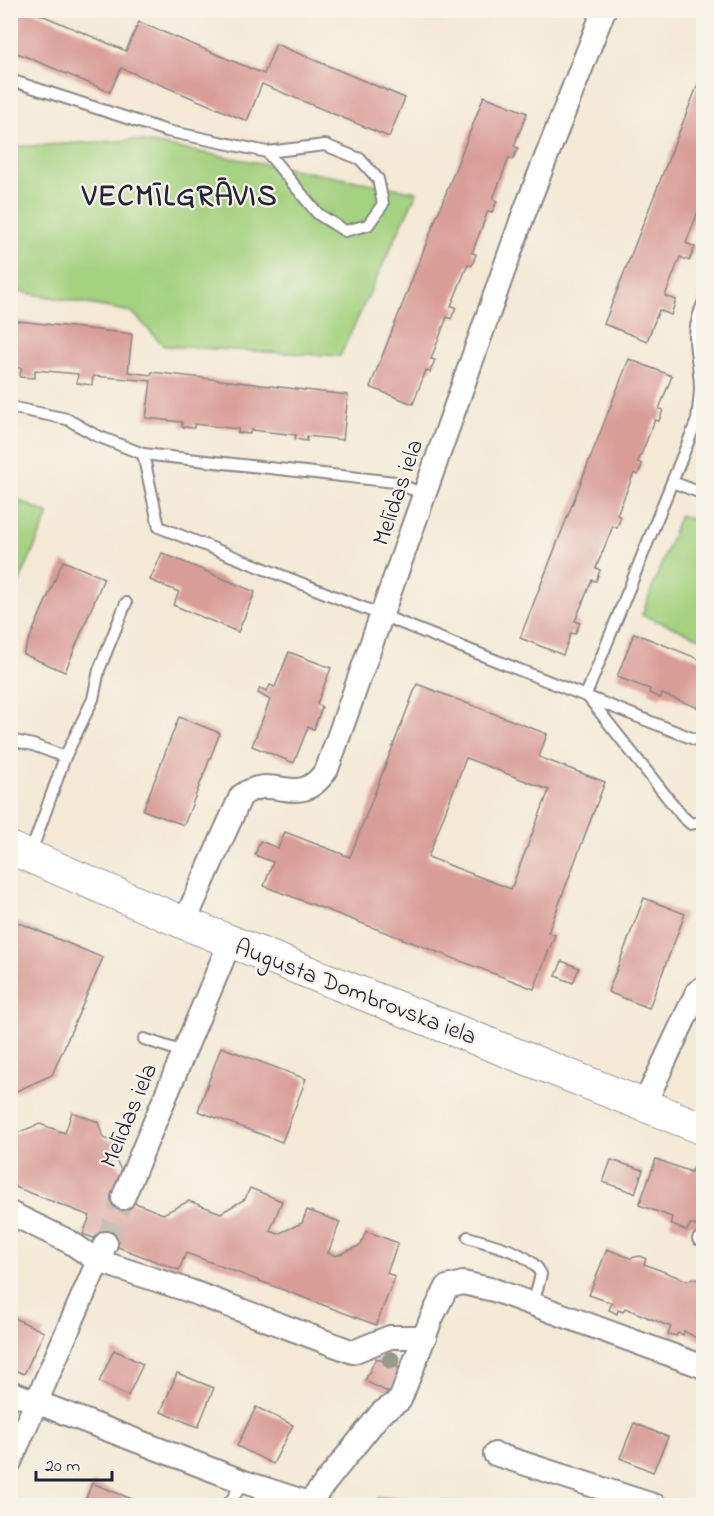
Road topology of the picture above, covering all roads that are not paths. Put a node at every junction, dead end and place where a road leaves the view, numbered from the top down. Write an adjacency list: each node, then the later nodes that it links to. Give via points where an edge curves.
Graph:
1 (599, 12): 9 (street, Melīdas iela)
2 (11, 81): 3 (lane, via 167,131)
3 (267, 152): 3 (lane, via 318,214 345,231 368,225 383,204 378,179 360,159 325,145)
4 (704, 301): 7 (lane, via 695,322 693,343 700,387 697,420)
5 (10, 407): 6 (lane, via 67,419)
6 (143, 454): 9 (lane, via 395,482); 11 (lane, via 159,526)
7 (672, 482): 8 (lane); 12 (lane)
8 (704, 494)
9 (425, 495): 11 (street, Melīdas iela)
10 (126, 603): 15 (lane, via 99,670 93,699)
11 (382, 617): 12 (lane); 18 (street, Melīdas iela, via 319,782 308,790 258,786 241,796)
12 (586, 695): 14 (lane); 16 (lane, via 682,816 692,824)
13 (10, 740): 15 (lane)
14 (704, 743)
15 (65, 757): 17 (lane)
16 (704, 821)
17 (20, 851): 18 (main road, Augusta Dombrovska iela)
18 (184, 923): 19 (main road, Augusta Dombrovska iela)
19 (230, 942): 22 (street, Melīdas iela); 23 (main road, Augusta Dombrovska iela)
20 (704, 987): 23 (street, via 697,992)
21 (144, 1039): 22 (lane, Melīdas iela)
22 (183, 1052): 25 (street, Melīdas iela)
23 (644, 1105): 24 (main road, Augusta Dombrovska iela)
24 (704, 1129)
25 (123, 1198)
26 (10, 1213): 28 (street, via 70,1242)
27 (468, 1237): 29 (lane, via 537,1264 541,1274)
28 (102, 1252): 30 (street, via 190,1291 353,1352 390,1337); 33 (street)
29 (533, 1305): 30 (street, via 463,1283 447,1287); 31 (street)
30 (425, 1337): 36 (street, via 400,1400 381,1413 309,1503)
31 (704, 1367)
32 (10, 1392): 33 (street)
33 (37, 1403): 35 (street); 36 (street)
34 (495, 1454): 38 (street)
35 (10, 1462)
36 (244, 1482): 37 (lane)
37 (227, 1506)
38 (656, 1506)

